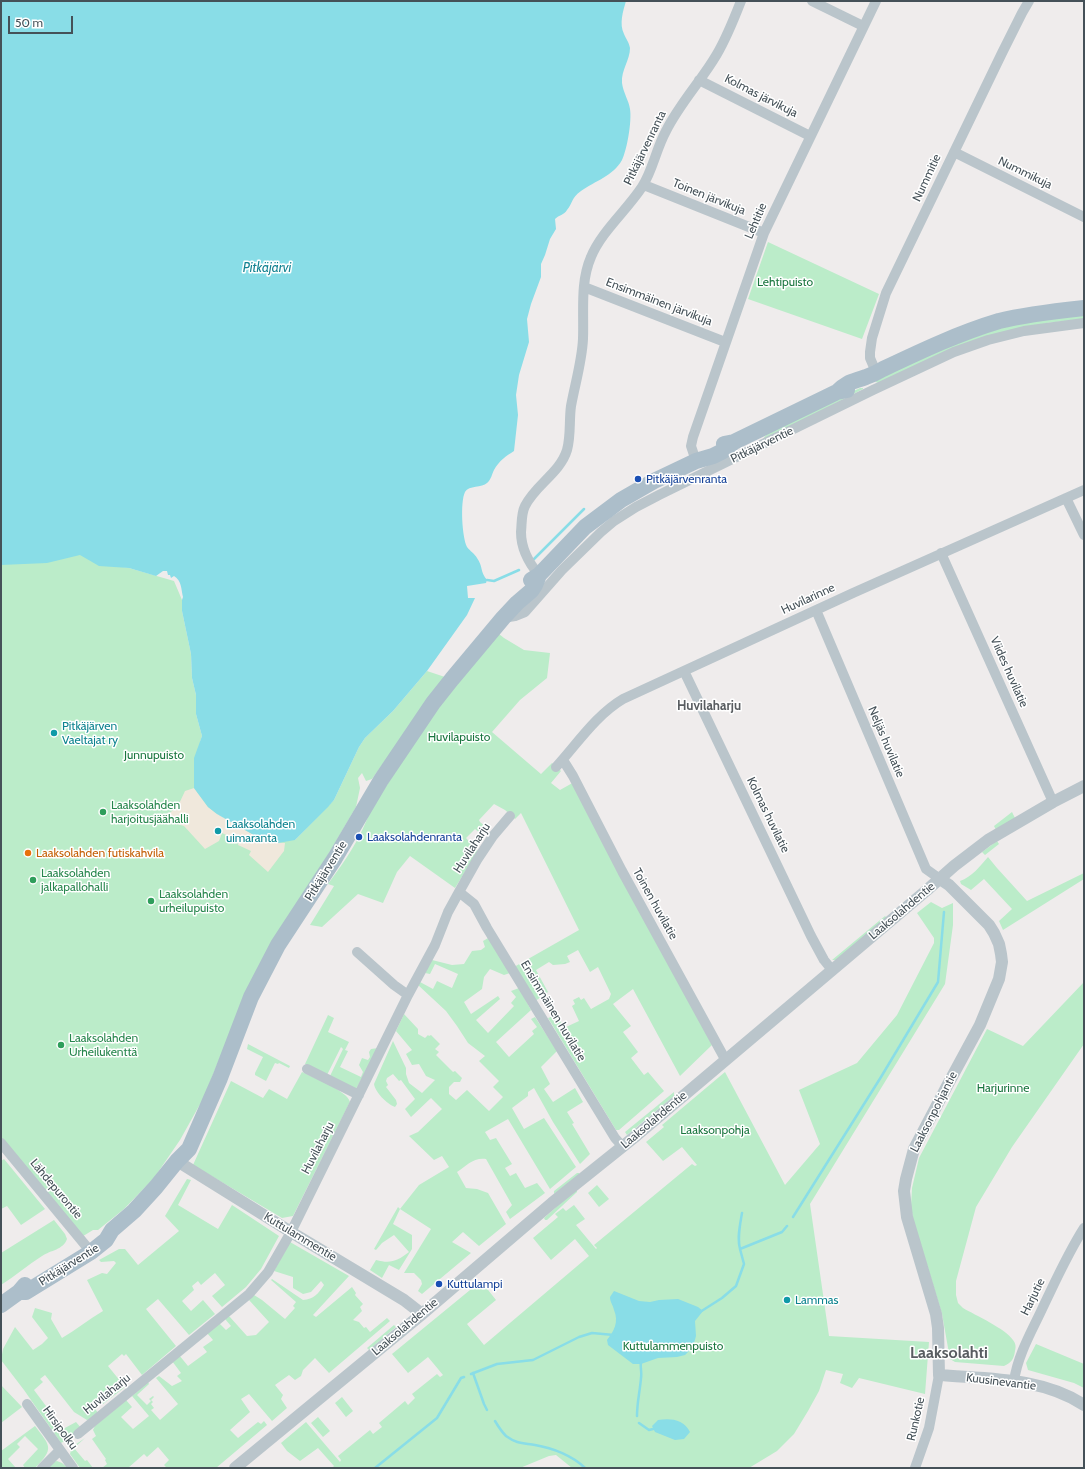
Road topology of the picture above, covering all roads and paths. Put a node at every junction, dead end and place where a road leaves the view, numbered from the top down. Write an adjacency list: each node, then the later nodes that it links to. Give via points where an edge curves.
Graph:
1 (741, 1): 6 (street, Pitkäjärvenranta, via 717,54)
2 (812, 1): 5 (street)
3 (876, 1): 5 (street, Lehtitie)
4 (1029, 1): 8 (street, Nummitie)
5 (863, 26): 7 (street, Lehtitie)
6 (699, 80): 7 (street, Kolmas järvikuja); 9 (street, Pitkäjärvenranta, via 665,132)
7 (810, 136): 11 (street, Lehtitie)
8 (954, 152): 10 (street, Nummikuja); 16 (street, Nummitie, via 886,293 872,338)
9 (644, 185): 11 (street, Toinen järvikuja); 12 (street, Pitkäjärvenranta, via 598,243 587,267)
10 (1084, 217)
11 (764, 233): 15 (street, Lehtitie)
12 (584, 287): 15 (street, Ensimmäinen järvikuja); 22 (street, Pitkäjärvenranta, via 582,341 567,449 558,467 524,508 521,537 523,551)
13 (1084, 308): 16 (main road, Pitkäjärventie, via 1026,315 986,326 933,346)
14 (1084, 323): 16 (street, Pitkäjärventie, via 1024,331 988,340)
15 (726, 342): 17 (street, Lehtitie, via 693,437 691,446)
16 (872, 380): 17 (main road, Pitkäjärventie, via 853,380 837,392 734,442 723,451); 24 (street, Pitkäjärventie, via 614,521 587,545 525,612)
17 (696, 461): 22 (main road, Pitkäjärventie, via 637,490 608,509 585,526)
18 (1084, 490): 19 (street, Huvilarinne)
19 (1066, 498): 20 (street); 21 (street, Huvilarinne)
20 (1084, 535)
21 (941, 553): 23 (street, Huvilarinne); 28 (street, Viides huvilatie)
22 (539, 575): 24 (main road, Pitkäjärventie, via 530,581 517,603)
23 (816, 610): 25 (street, Huvilarinne); 30 (street, Neljäs huvilatie, via 926,869)
24 (504, 618): 40 (main road, Pitkäjärventie, via 429,709 381,780 335,858 278,945 251,997 209,1104 182,1144)
25 (684, 671): 26 (street, Huvilarinne, via 613,705); 33 (street, Kolmas huvilatie, via 811,936)
26 (559, 763): 35 (street, Toinen huvilatie, via 573,776)
27 (1084, 786): 28 (street, Laaksolahdentie)
28 (1053, 802): 30 (street, Laaksolahdentie, via 988,840)
29 (510, 816): 31 (street, Huvilaharju, via 493,836)
30 (940, 879): 33 (street, Laaksolahdentie); 46 (street, Laaksonpohjantie, via 989,925 999,944 1002,962 1000,979 980,1026 914,1148 904,1191 907,1217 936,1314)
31 (459, 892): 34 (street, Huvilaharju, via 435,945); 39 (street, Ensimmäinen huvilatie, via 474,904 615,1138)
32 (357, 952): 34 (street)
33 (832, 970): 35 (street, Laaksolahdentie)
34 (408, 995): 37 (street, Huvilaharju)
35 (725, 1059): 39 (street, Laaksolahdentie)
36 (307, 1069): 37 (street)
37 (359, 1095): 42 (street, Huvilaharju)
38 (1, 1143): 43 (street, Lähdepurontie)
39 (623, 1147): 45 (street, Laaksolahdentie, via 552,1203)
40 (177, 1160): 42 (street, Kuttulammentie); 43 (main road, Pitkäjärventie, via 134,1211 112,1230 100,1235)
41 (1084, 1228): 47 (street, Harjutie, via 1030,1332)
42 (291, 1232): 45 (street, Kuttulammentie, via 404,1300); 50 (street, Huvilaharju, via 268,1272 250,1294)
43 (88, 1248): 44 (main road, Pitkäjärventie, via 44,1270)
44 (1, 1306)
45 (422, 1314): 54 (street, Laaksolahdentie)
46 (939, 1375): 47 (street, Kuusinevantie); 55 (street, Runkotie, via 929,1428)
47 (1014, 1381): 49 (street, Kuusinevantie, via 1053,1390)
48 (26, 1404): 51 (street, Hirsipolku)
49 (1084, 1405)
50 (78, 1434)
51 (60, 1450): 52 (street); 53 (street, Hirsipolku)
52 (42, 1468)
53 (73, 1468)
54 (234, 1468)
55 (915, 1468)

